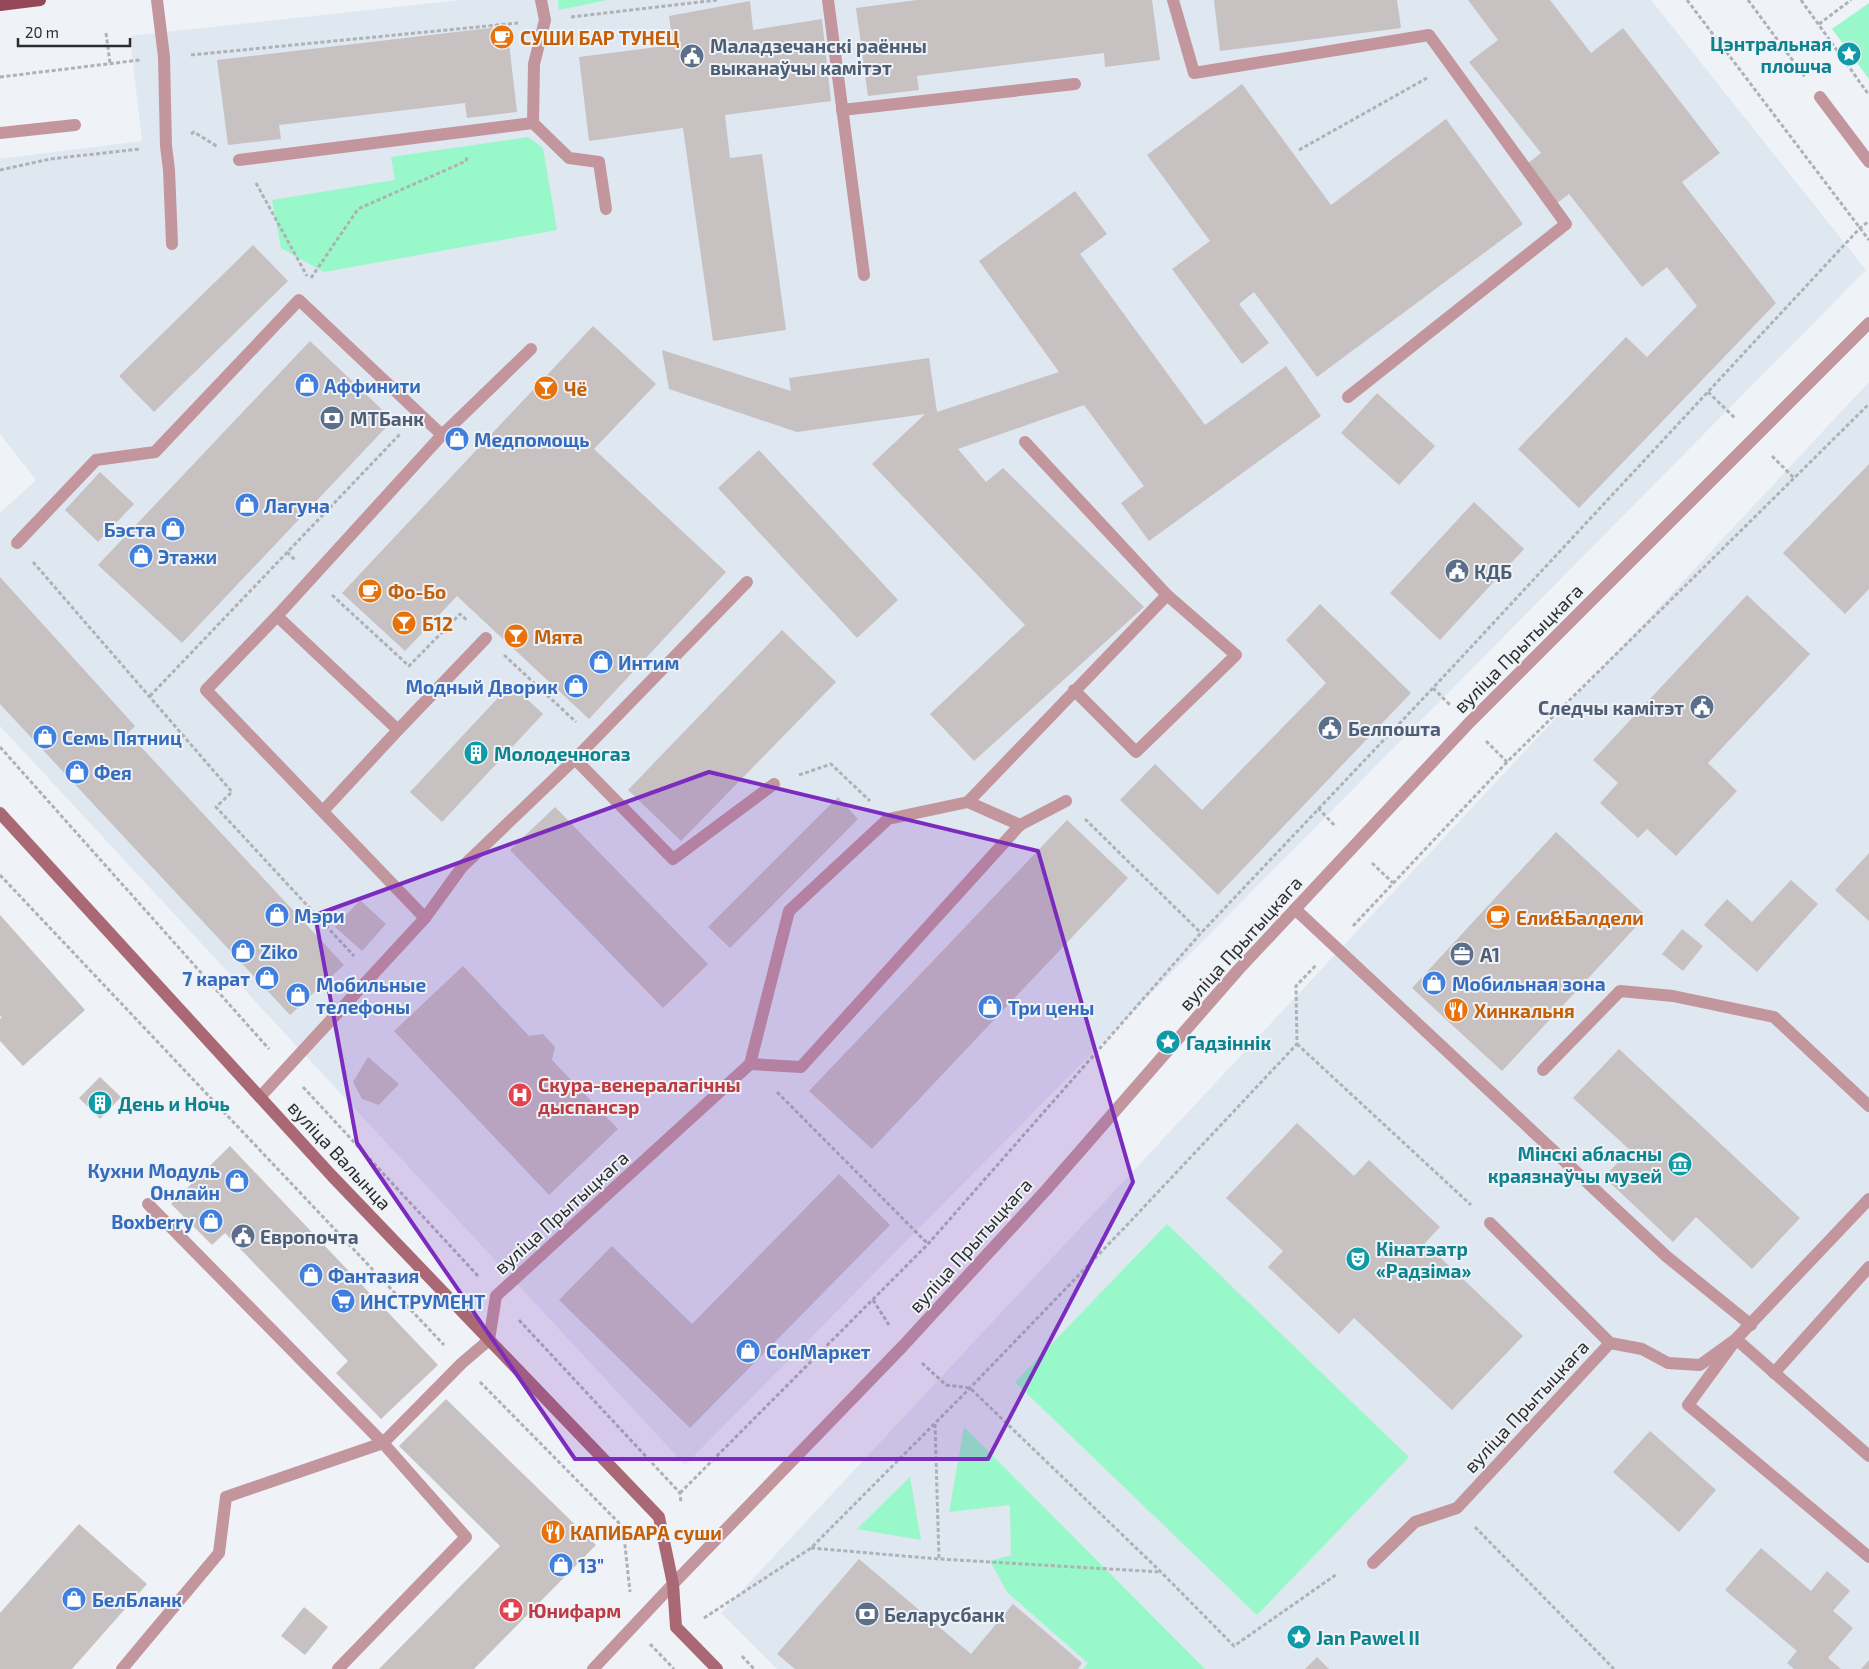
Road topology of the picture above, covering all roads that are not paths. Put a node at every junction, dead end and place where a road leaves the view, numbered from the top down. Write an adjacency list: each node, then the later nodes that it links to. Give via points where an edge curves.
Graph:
1 (40, 0): 6 (main road)
2 (157, 0): 16 (street, via 164,57)
3 (541, 0): 10 (street, via 544,20 534,64)
4 (828, 0): 9 (street)
5 (1173, 0): 20 (street, via 1194,73 1429,35 1566,224)
6 (0, 5)
7 (1075, 84): 9 (street)
8 (1820, 97): 14 (street)
9 (842, 110): 17 (street)
10 (533, 123): 13 (street); 15 (street, via 569,158 599,162)
11 (75, 125): 12 (street)
12 (0, 133)
13 (239, 160)
14 (1869, 162)
15 (606, 209)
16 (172, 244)
17 (864, 275)
18 (1869, 323): 37 (street, вуліца Прытыцкага, via 1469,723)
19 (531, 349): 21 (street)
20 (1348, 397)
21 (442, 435): 23 (street, via 298,300 155,452 96,460); 26 (street)
22 (1026, 442): 25 (street)
23 (17, 543)
24 (747, 582): 30 (street)
25 (1167, 595): 28 (street); 28 (street, via 1236,655 1136,752)
26 (277, 616): 29 (street); 34 (street, via 206,690)
27 (486, 638): 29 (street)
28 (1074, 690): 33 (street)
29 (398, 730): 34 (street)
30 (575, 759): 31 (street, via 674,859); 38 (street, via 462,867)
31 (774, 784)
32 (1066, 801): 36 (street)
33 (968, 802): 36 (street); 39 (street, via 888,819 789,911)
34 (323, 811): 38 (street)
35 (0, 813): 41 (street, вуліца Валынца)
36 (1020, 825): 39 (street, via 801,1067)
37 (1295, 909): 47 (street, via 1666,1256); 56 (street, вуліца Прытыцкага, via 902,1346)
38 (426, 918): 41 (street)
39 (750, 1064): 49 (street, вуліца Прытыцкага, via 496,1296)
40 (1543, 1070): 42 (street, via 1620,991 1673,996 1774,1017)
41 (260, 1098): 49 (street, вуліца Валынца)
42 (1869, 1106)
43 (1869, 1199): 47 (street, вуліца Прытыцкага)
44 (148, 1204): 52 (street)
45 (1490, 1223): 50 (street)
46 (1869, 1267): 51 (street)
47 (1751, 1325): 48 (street, вуліца Прытыцкага)
48 (1736, 1339): 50 (street, вуліца Прытыцкага, via 1700,1365 1668,1363 1642,1349); 51 (street); 54 (street, via 1688,1406)
49 (489, 1340): 52 (street); 56 (street, вуліца Валынца, via 658,1517)
50 (1610, 1344): 55 (street, вуліца Прытыцкага, via 1457,1508 1415,1522)
51 (1774, 1373): 53 (street)
52 (383, 1443): 57 (street, via 226,1497 219,1553); 58 (street, via 466,1537)
53 (1869, 1456)
54 (1869, 1557)
55 (1373, 1563)
56 (673, 1584): 59 (street, вуліца Прытыцкага); 60 (street, via 676,1627)
57 (122, 1669)
58 (338, 1669)
59 (593, 1669)
60 (717, 1669)

